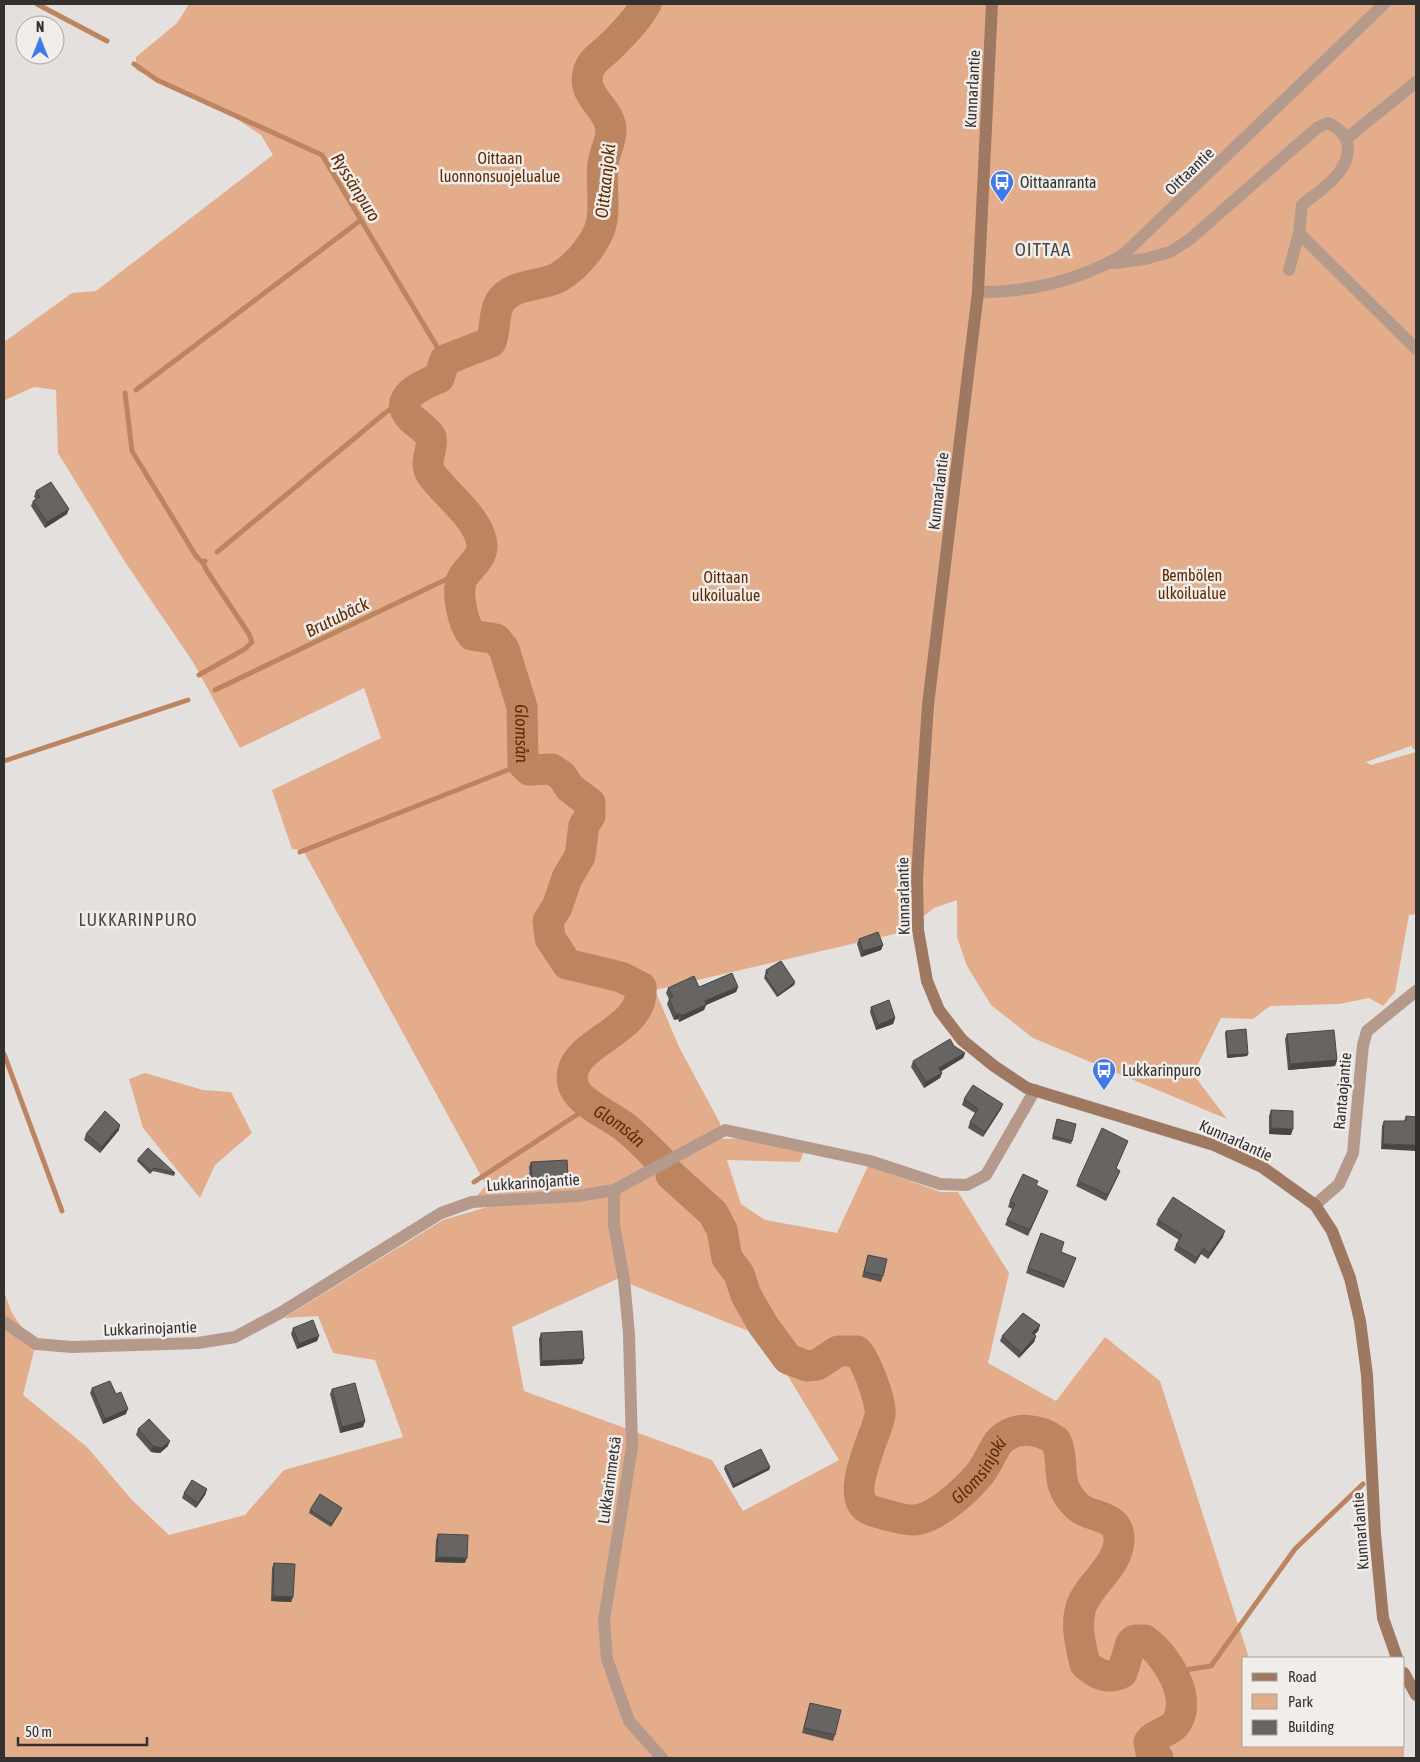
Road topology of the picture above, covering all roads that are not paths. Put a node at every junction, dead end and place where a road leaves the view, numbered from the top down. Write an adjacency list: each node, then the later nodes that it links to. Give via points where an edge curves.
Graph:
1 (992, 4): 8 (main road, Kunnarlantie)
2 (1384, 4): 6 (street, Oittaantie, via 1124,254)
3 (1416, 82): 4 (street)
4 (1346, 139): 5 (street, via 1347,162 1302,206); 6 (street, via 1337,127 1328,123 1318,127 1206,226 1170,252)
5 (1300, 233): 7 (street); 9 (street)
6 (1109, 264): 8 (street, Oittaantie, via 1043,286)
7 (1288, 270)
8 (978, 292): 11 (main road, Kunnarlantie, via 928,706 917,879 918,930 927,981 939,1010 962,1040 994,1066)
9 (1416, 350)
10 (1416, 991): 13 (street, Rantaojantie, via 1368,1031 1363,1045 1352,1153 1339,1184)
11 (1035, 1090): 12 (street, Lukkarinojantie, via 986,1175 966,1185 940,1184 870,1161 725,1130); 13 (main road, Kunnarlantie, via 1214,1145 1262,1167)
12 (614, 1190): 14 (street, Lukkarinojantie, via 578,1196 472,1202 441,1213 280,1313 235,1337 198,1343 72,1347 36,1344); 18 (street, Lukkarinmetsä, via 614,1225 629,1334 632,1447 604,1620 607,1659 629,1721)
13 (1315, 1206): 15 (main road, Kunnarlantie, via 1332,1231 1350,1278 1360,1321 1368,1375 1375,1534 1383,1618)
14 (4, 1322)
15 (1397, 1657)
16 (1405, 1675): 17 (main road)
17 (1416, 1695)
18 (662, 1758)

